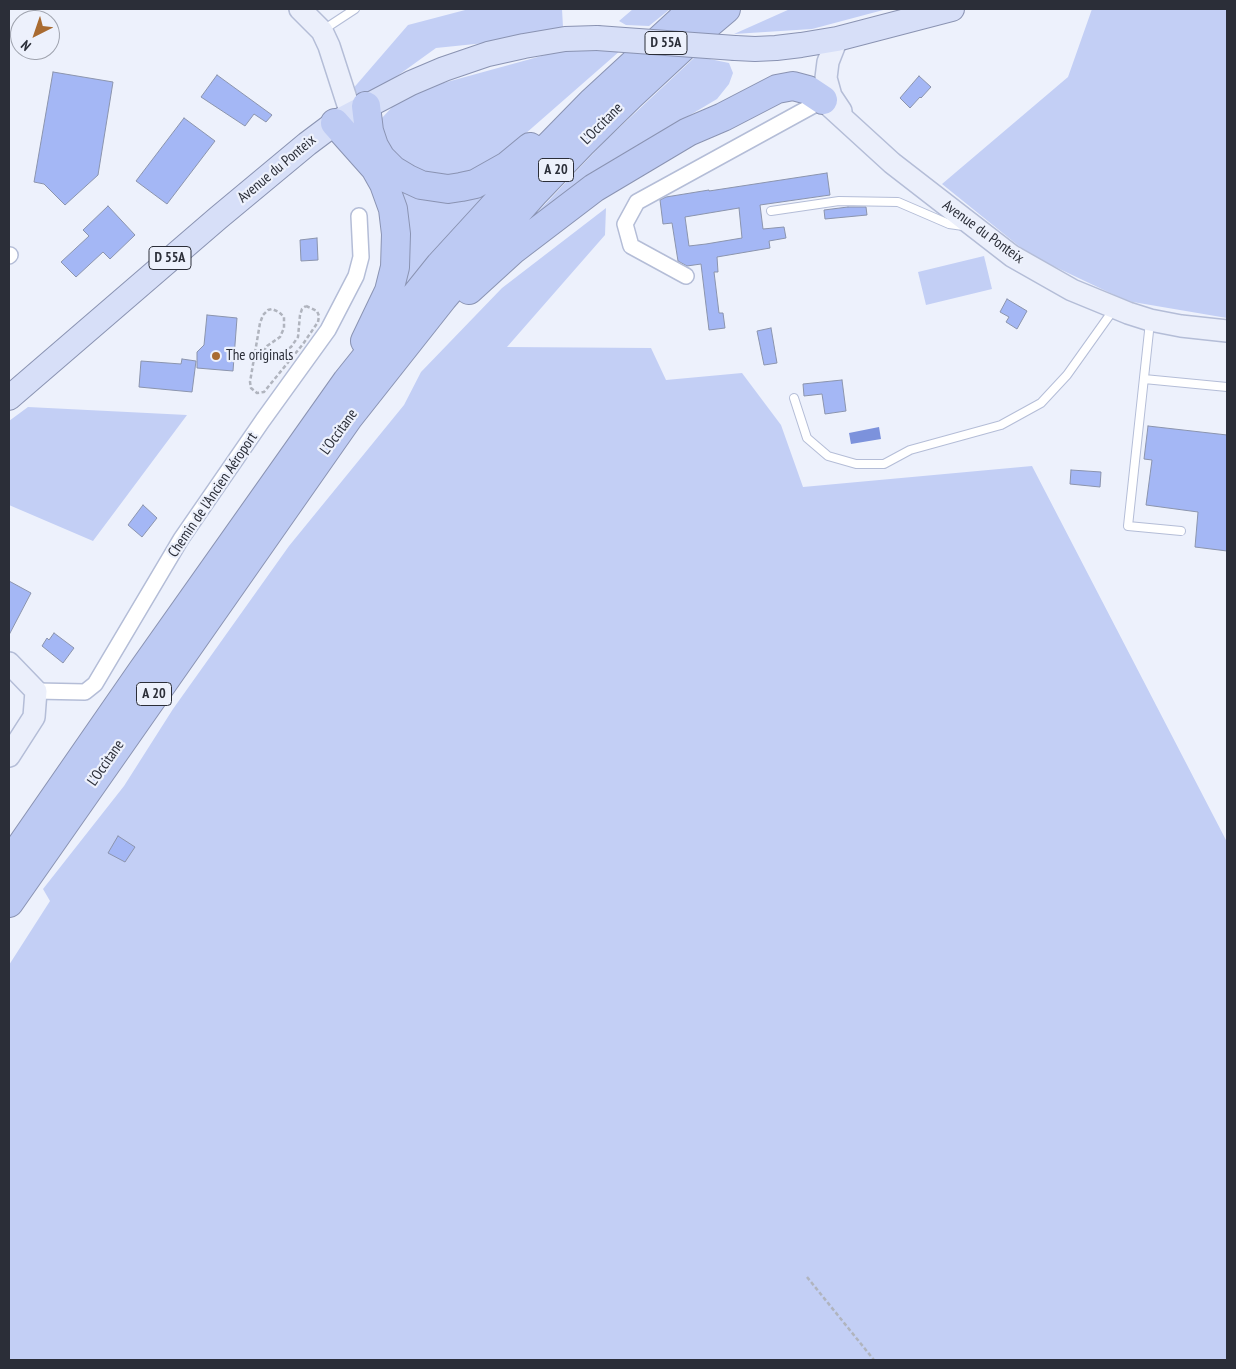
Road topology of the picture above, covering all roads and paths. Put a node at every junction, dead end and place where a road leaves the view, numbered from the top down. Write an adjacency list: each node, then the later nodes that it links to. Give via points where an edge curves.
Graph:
1 (300, 9): 6 (street)
2 (355, 9): 6 (lane)
3 (693, 9): 9 (highway, L'Occitane / A 20)
4 (726, 9): 19 (highway, L'Occitane / A 20, via 630,96 535,192)
5 (952, 9): 7 (main road, D 55A)
6 (322, 32): 10 (street)
7 (837, 39): 10 (main road, Avenue du Ponteix / D 55A, bridge, via 753,48 597,38 550,41 488,54 444,68); 11 (street, via 826,78 831,96)
8 (823, 100): 11 (street, Avenue du Ponteix); 15 (street, via 637,202 625,224 631,246); 19 (highway, via 808,90 793,86 777,89 723,118 688,132 586,194 476,282 424,338)
9 (592, 102): 10 (highway, via 567,114 507,166 475,184 448,189 421,185 393,170 381,158 369,131); 21 (highway, L'Occitane / A 20, via 440,265)
10 (351, 114): 21 (highway, via 384,184 393,209 396,234 395,267 389,291); 24 (main road, Avenue du Ponteix / D 55A, via 306,144)
11 (853, 128): 14 (street, Avenue du Ponteix)
12 (770, 211): 14 (lane, via 839,201 898,202 949,224)
13 (359, 216): 28 (street, Chemin de l'Ancien Aéroport, via 361,257 356,276 328,330 181,539 94,684 85,692)
14 (975, 228): 16 (street, Avenue du Ponteix, via 1012,256 1072,290)
15 (686, 276)
16 (1115, 308): 17 (street, Avenue du Ponteix); 25 (lane, via 1067,375 1041,403 1001,425 910,450 884,464 856,464 828,456 807,438)
17 (1150, 320): 18 (street, Avenue du Ponteix); 20 (lane)
18 (1227, 331)
19 (404, 348): 31 (highway, L'Occitane / A 20, via 349,417)
20 (1144, 379): 22 (lane); 26 (lane, via 1128,526)
21 (347, 381): 30 (highway, L'Occitane / A 20)
22 (1227, 387)
23 (264, 392): 23 (path, via 318,322 317,311 306,306 302,309 298,337 291,347 270,356 264,351 280,337 284,318 272,309 263,315 250,382 257,393)
24 (9, 398)
25 (794, 398)
26 (1181, 531)
27 (9, 663): 28 (street)
28 (36, 691): 29 (street, via 34,717)
29 (9, 756)
30 (9, 863)
31 (9, 903)
32 (807, 1277): 33 (path)
33 (874, 1360)

